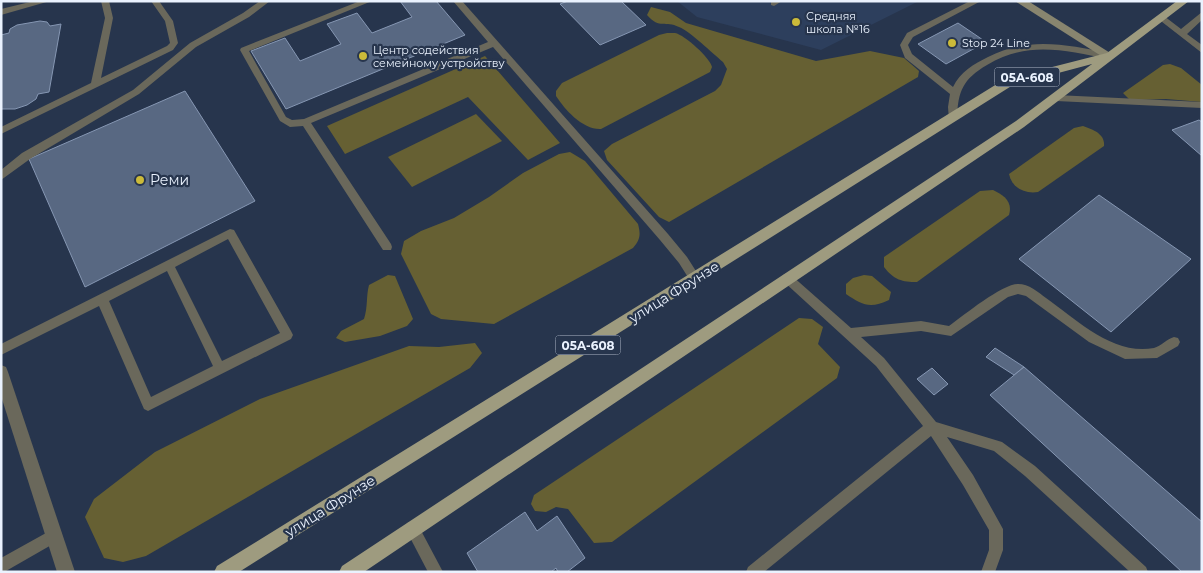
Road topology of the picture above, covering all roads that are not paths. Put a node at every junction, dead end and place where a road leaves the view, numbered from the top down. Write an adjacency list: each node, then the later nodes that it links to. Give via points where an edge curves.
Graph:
1 (46, 1): 10 (lane)
2 (105, 1): 17 (lane, via 109,18)
3 (155, 1): 17 (lane, via 169,20 174,43 170,48)
4 (266, 1): 24 (lane, via 193,45 136,92 26,156)
5 (368, 1): 22 (lane, via 244,50 283,119 290,124)
6 (457, 1): 14 (lane)
7 (977, 1): 18 (lane, via 910,35 904,45 908,56)
8 (1020, 1): 16 (main road)
9 (1184, 1): 12 (main road, улица Фрунзе / 05А-608)
10 (1, 12)
11 (1202, 15): 13 (lane)
12 (1161, 18): 13 (lane); 16 (main road, улица Фрунзе / 05А-608)
13 (1181, 34): 15 (lane)
14 (495, 43): 22 (lane); 28 (lane, via 664,237)
15 (1202, 50)
16 (1110, 56): 18 (lane, via 1063,48 1025,47 1008,51 960,78); 19 (main road, улица Фрунзе / 05А-608); 21 (main road, улица Фрунзе / 05А-608, via 1009,82)
17 (96, 85): 23 (lane)
18 (955, 93): 21 (lane)
19 (1056, 98): 20 (lane); 27 (main road, улица Фрунзе / 05А-608)
20 (1200, 106)
21 (952, 118): 28 (main road, улица Фрунзе / 05А-608)
22 (305, 122): 25 (lane)
23 (1, 130)
24 (1, 176)
25 (387, 247)
26 (169, 265): 29 (lane); 33 (lane); 33 (lane, via 230,234 287,335)
27 (787, 278): 30 (lane); 36 (main road, улица Фрунзе / 05А-608)
28 (695, 279): 40 (main road, улица Фрунзе / 05А-608)
29 (102, 299): 32 (lane); 33 (lane, via 148,406)
30 (849, 333): 31 (lane, via 921,326 951,330 1004,294 1018,289 1029,292 1093,338 1125,354 1157,353); 35 (lane, via 880,362)
31 (1174, 342)
32 (1, 350)
33 (220, 369)
34 (1, 372): 37 (street)
35 (932, 427): 43 (lane); 44 (lane, via 968,480 996,530 996,550); 45 (lane, via 997,446 1030,471)
36 (412, 528): 41 (main road, улица Фрунзе / 05А-608); 42 (lane)
37 (55, 535): 38 (lane); 39 (street)
38 (1, 566)
39 (66, 572)
40 (223, 572)
41 (348, 572)
42 (436, 572)
43 (753, 572)
44 (988, 572)
45 (1141, 572)

